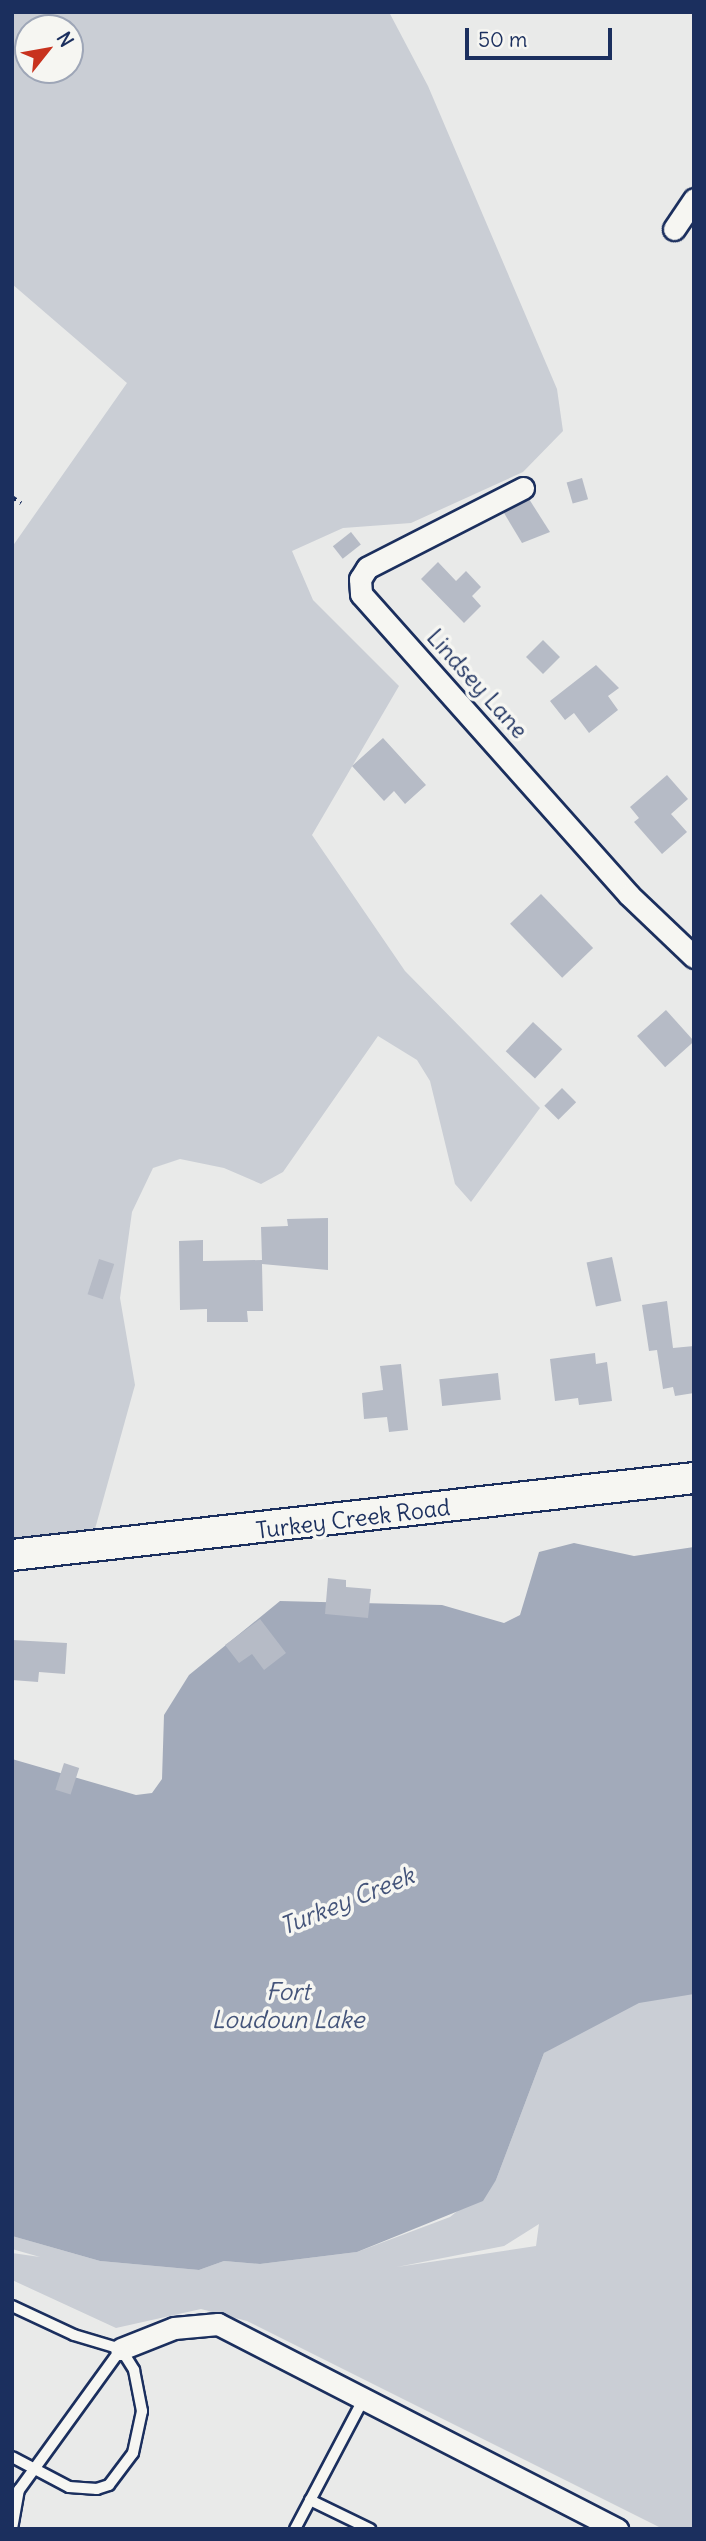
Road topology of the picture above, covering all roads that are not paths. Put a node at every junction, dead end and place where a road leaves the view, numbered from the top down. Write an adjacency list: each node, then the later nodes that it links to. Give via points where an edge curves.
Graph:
1 (694, 199): 2 (street)
2 (674, 229)
3 (523, 488): 4 (street, Lindsey Lane, via 367,568 360,579 361,594 629,895)
4 (694, 957)
5 (694, 1478): 6 (street, Turkey Creek Road)
6 (12, 1555)
7 (12, 2306): 8 (lane, via 74,2335)
8 (121, 2349): 9 (street, via 174,2328 218,2324); 11 (lane); 11 (lane, via 134,2370 142,2411 133,2453 120,2473 109,2485 86,2491)
9 (363, 2400): 12 (lane); 16 (street)
10 (12, 2457): 11 (lane)
11 (33, 2468): 13 (lane, via 19,2490)
12 (310, 2500): 14 (lane); 15 (lane)
13 (12, 2529)
14 (295, 2529)
15 (370, 2529)
16 (617, 2529)

